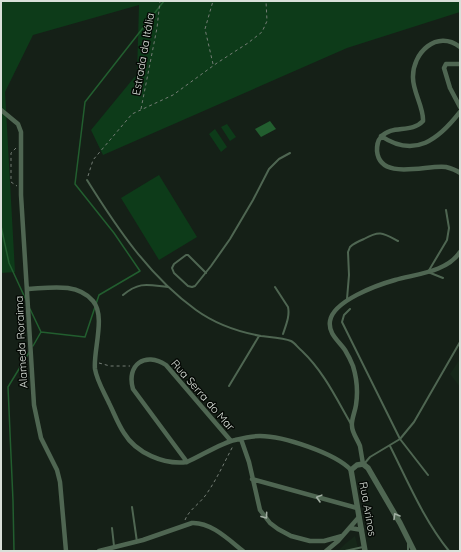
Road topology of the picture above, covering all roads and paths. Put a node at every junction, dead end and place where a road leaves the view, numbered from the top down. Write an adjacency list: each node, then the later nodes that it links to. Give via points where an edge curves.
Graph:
1 (160, 1): 9 (path, Estrada da Itália)
2 (213, 1): 6 (path, via 205,29)
3 (266, 1): 6 (path, via 267,21 262,32)
4 (460, 47): 11 (street, via 456,43 441,40 421,51 416,60 413,78 423,121 411,128 394,130)
5 (460, 64): 7 (street, via 446,64 444,68 450,88)
6 (214, 65): 9 (path, via 173,95)
7 (460, 107)
8 (1, 110): 12 (street, Alameda Roraima, via 20,128)
9 (141, 110): 15 (path, via 132,114 93,160)
10 (460, 112): 11 (street, via 436,138 422,144 402,146)
11 (381, 136): 14 (street, via 377,152 388,167 404,170 445,167)
12 (21, 144): 16 (street, Alameda Roraima); 16 (path, via 11,153 11,182)
13 (290, 153): 20 (lane, via 269,168 234,233)
14 (460, 173)
15 (87, 180): 23 (lane, via 140,257)
16 (21, 188): 25 (street, Alameda Roraima)
17 (446, 210): 21 (lane, via 449,234)
18 (398, 241): 27 (lane, via 386,234 378,233 350,247)
19 (460, 252): 21 (street, via 448,264)
20 (206, 272): 20 (lane, via 195,286 190,287 172,268 186,254)
21 (428, 272): 22 (lane); 27 (street, via 393,280)
22 (443, 278)
23 (168, 287): 26 (lane, via 137,285); 30 (lane, via 213,319)
24 (275, 287): 29 (lane, via 289,310)
25 (27, 289): 32 (street, via 74,289 84,293 94,302 99,317); 56 (street, Alameda Roraima, via 34,406 41,438 57,470 60,482)
26 (122, 295)
27 (346, 301): 35 (street, via 333,314 330,326 333,335 352,363 356,376 357,393)
28 (350, 309): 37 (lane, via 342,322)
29 (283, 334)
30 (259, 336): 34 (lane); 35 (lane, via 290,341 306,355 322,373)
31 (460, 342): 37 (lane, via 414,422)
32 (95, 362): 33 (path, via 110,366); 39 (street, via 100,386 124,434 135,446 160,460)
33 (134, 366): 36 (street, Rua Serra do Mar, via 149,359 166,365); 39 (street, via 130,381 133,389)
34 (229, 386)
35 (352, 426): 40 (street, via 360,446)
36 (236, 440): 39 (street); 41 (street, via 258,436 281,439 329,455); 43 (street, via 249,462); 47 (path, via 210,488 186,517)
37 (400, 440): 38 (lane); 42 (lane)
38 (390, 446): 40 (lane); 63 (lane, via 425,516)
39 (187, 462)
40 (363, 464): 41 (street); 52 (street, one-way to 40, via 368,468)
41 (351, 470): 45 (street, Rua Arinos)
42 (428, 475)
43 (252, 479): 45 (street, one-way to 43); 51 (street, one-way to 51, via 260,510 278,529 310,542)
44 (132, 507): 53 (lane)
45 (357, 508): 46 (street, Rua Arinos)
46 (359, 517): 49 (street); 50 (street, Rua Arinos)
47 (183, 526): 53 (street); 58 (street, via 192,523 204,524)
48 (112, 528): 54 (lane)
49 (350, 528): 50 (street); 51 (street)
50 (362, 530): 55 (street, Rua Arinos)
51 (342, 536): 59 (street)
52 (409, 539): 61 (lane); 62 (street)
53 (137, 542): 54 (street)
54 (115, 547): 57 (street)
55 (365, 549): 60 (lane)
56 (66, 551)
57 (99, 551)
58 (243, 551)
59 (326, 551)
60 (345, 551)
61 (408, 551)
62 (414, 551)
63 (449, 551)

